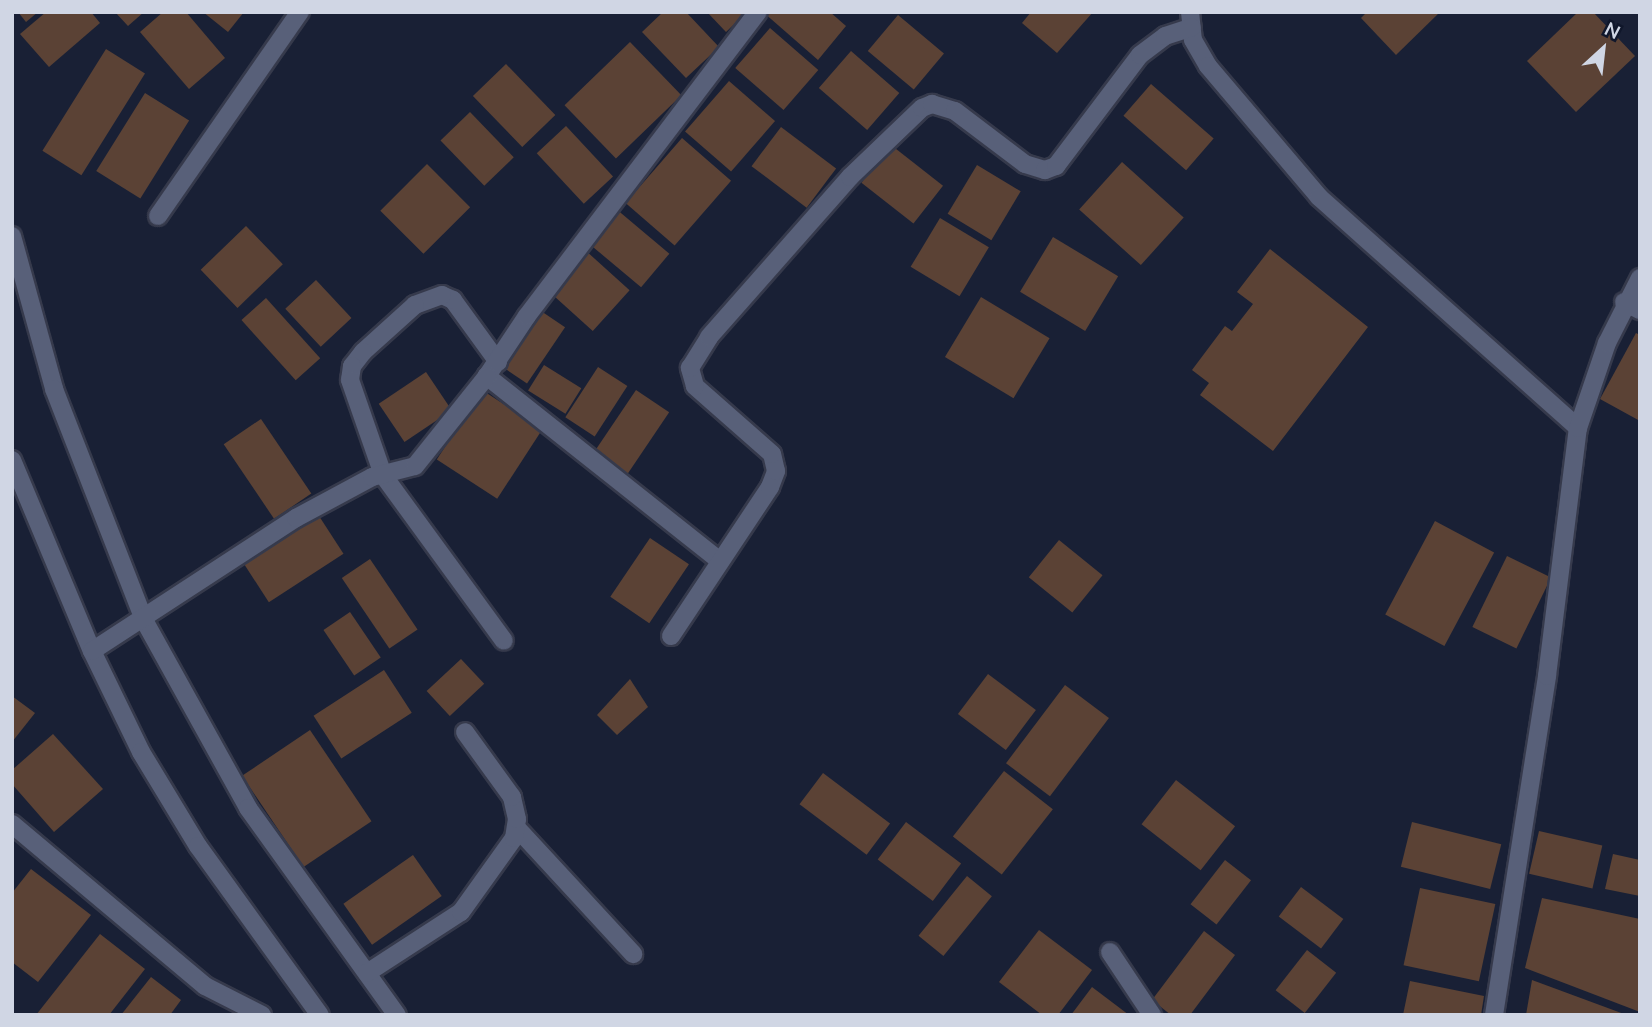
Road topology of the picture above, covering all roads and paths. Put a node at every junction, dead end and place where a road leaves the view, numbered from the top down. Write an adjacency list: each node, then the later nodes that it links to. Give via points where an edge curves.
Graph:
1 (300, 12): 4 (street)
2 (758, 12): 8 (street, via 527,316)
3 (1191, 20): 9 (street, via 1193,40 1208,66 1319,197); 12 (street, via 1140,55 1056,166 1045,170 1025,164 956,111 932,104 922,108 850,177 709,337 690,368 695,386 772,454 776,471)
4 (158, 216)
5 (12, 236): 13 (street, via 54,389)
6 (1640, 278): 7 (street)
7 (1632, 306): 9 (street)
8 (493, 369): 11 (street, via 415,466); 11 (street, via 453,300 442,295 415,305 363,352 352,366 350,380); 12 (street)
9 (1578, 428): 27 (street, via 1547,676)
10 (12, 460): 16 (street)
11 (383, 475): 13 (street, via 296,518); 15 (street)
12 (720, 561): 14 (street)
13 (144, 620): 16 (street); 22 (street, via 248,808)
14 (671, 636)
15 (505, 641)
16 (92, 651): 24 (street, via 141,752 198,846)
17 (465, 732): 19 (street, via 512,797)
18 (12, 824): 23 (street, via 205,986)
19 (516, 827): 21 (street); 22 (street, via 514,838 461,912)
20 (1110, 952): 26 (street)
21 (633, 954)
22 (367, 973): 25 (street)
23 (262, 1015)
24 (320, 1015)
25 (397, 1015)
26 (1152, 1015)
27 (1494, 1015)

